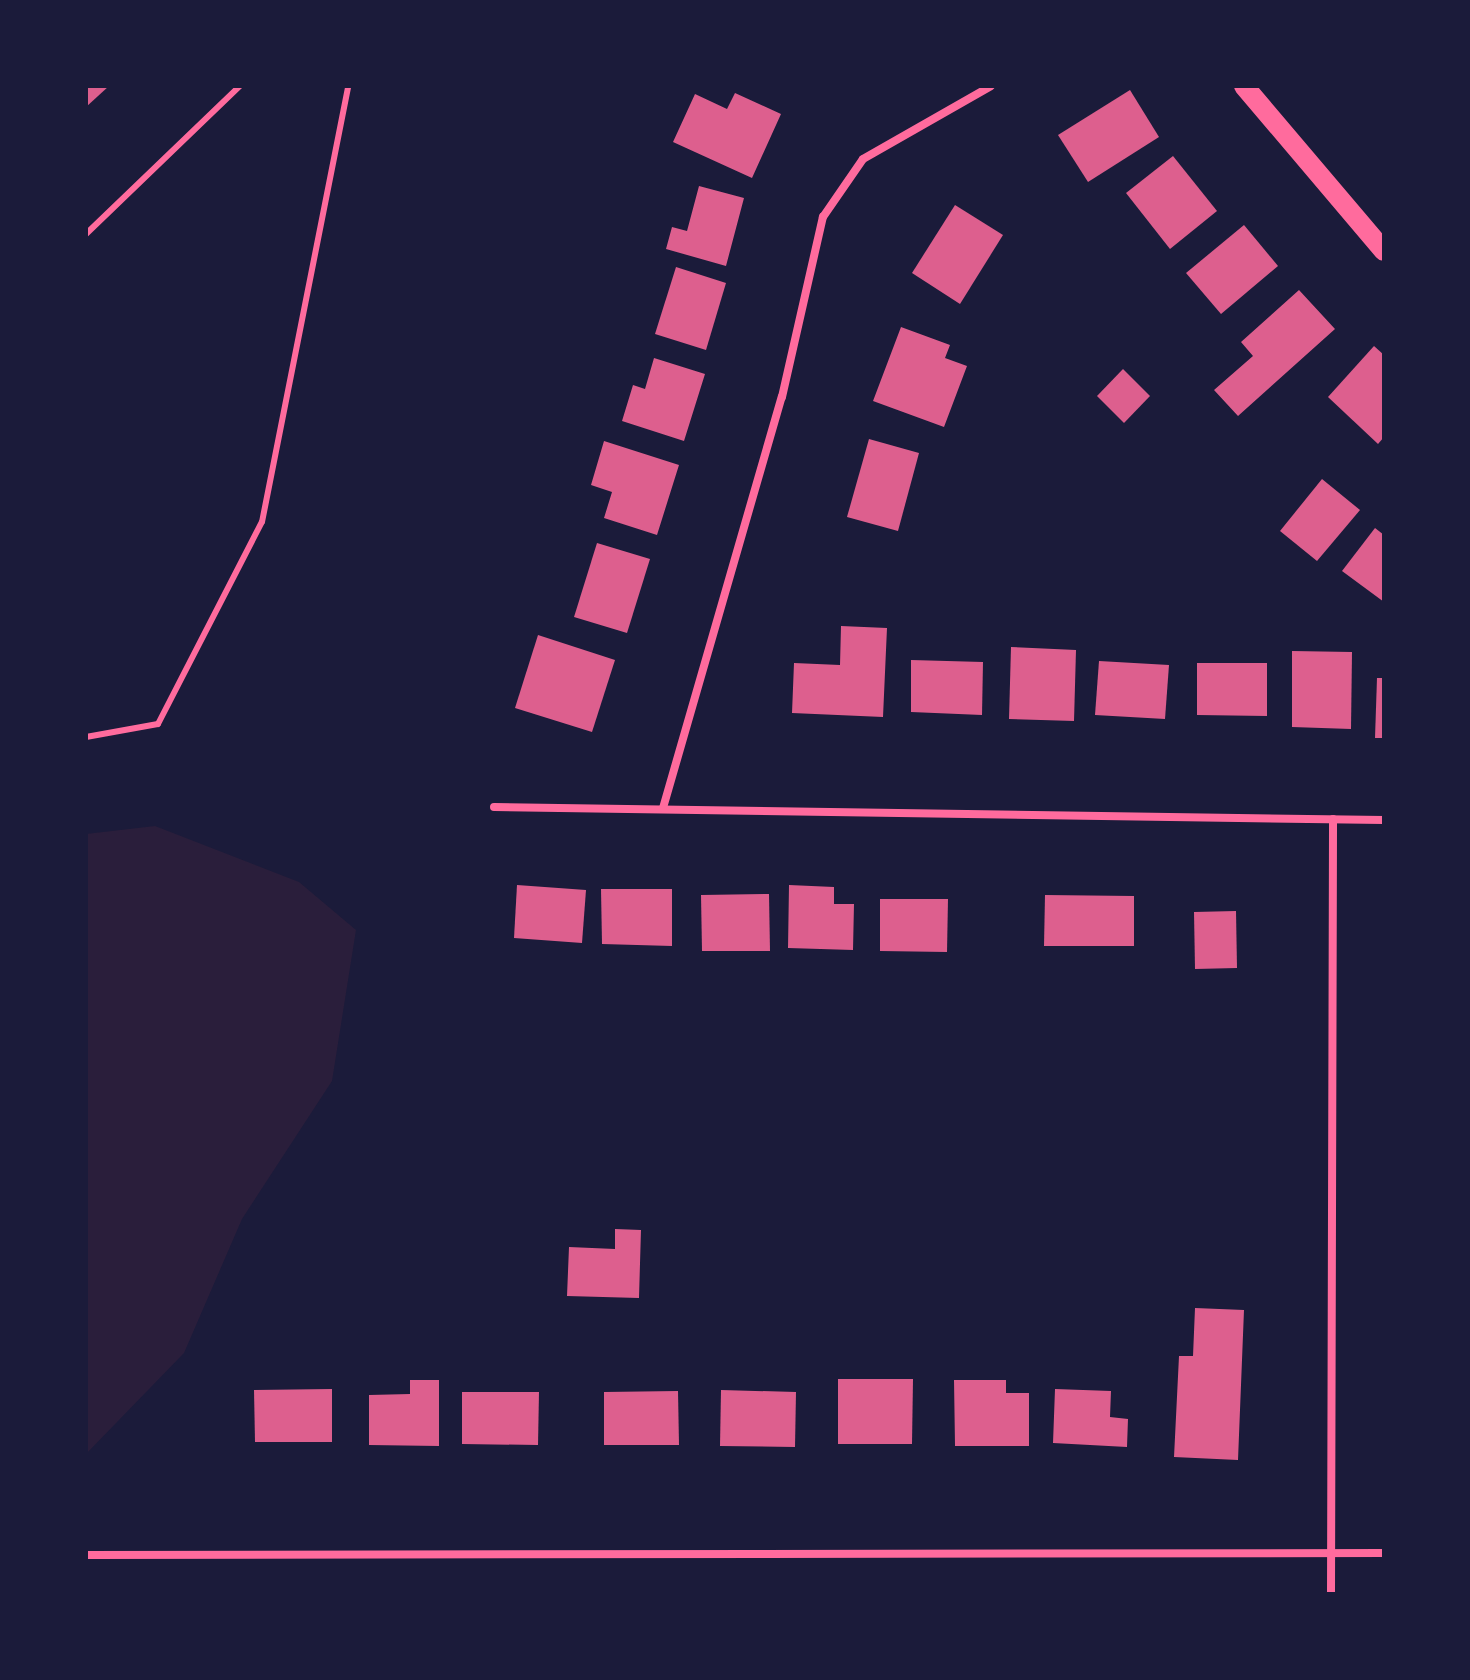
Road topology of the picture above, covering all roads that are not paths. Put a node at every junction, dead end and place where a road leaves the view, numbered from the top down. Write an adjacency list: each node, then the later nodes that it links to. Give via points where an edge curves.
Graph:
1 (240, 86): 5 (lane)
2 (348, 86): 7 (lane, via 262,522 158,724)
3 (991, 86): 9 (street, via 863,159 823,217 782,397)
4 (1244, 86): 6 (main road)
5 (86, 234)
6 (1384, 251)
7 (86, 737)
8 (494, 807): 9 (street)
9 (663, 808): 10 (street)
10 (1333, 819): 11 (street); 12 (street)
11 (1384, 820)
12 (1332, 1553): 13 (street); 14 (street); 15 (street)
13 (1384, 1553)
14 (86, 1555)
15 (1331, 1594)

